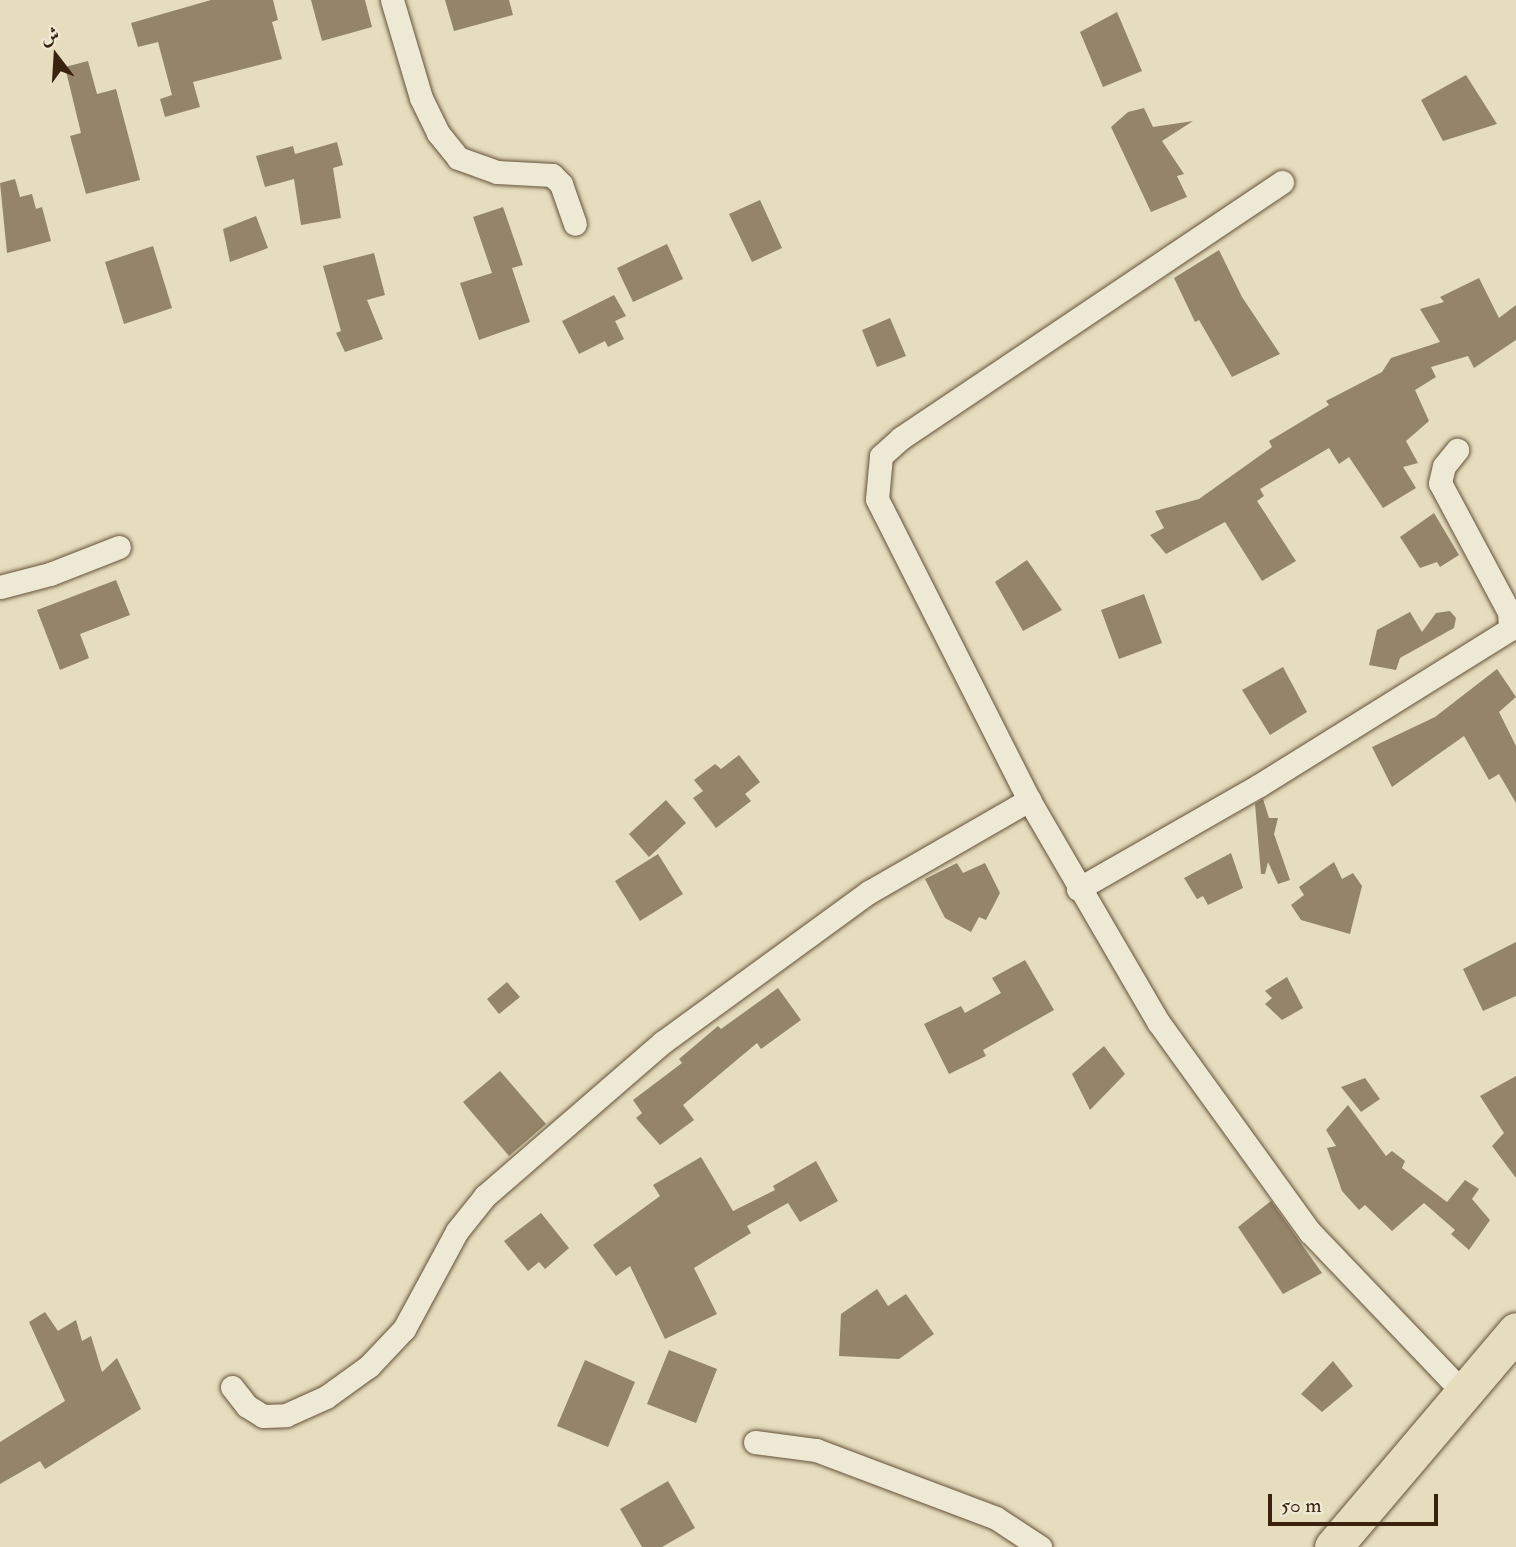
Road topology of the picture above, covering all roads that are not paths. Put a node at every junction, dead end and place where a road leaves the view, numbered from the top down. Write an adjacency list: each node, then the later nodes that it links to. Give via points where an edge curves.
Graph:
1 (392, 0): 3 (street, via 422,98 444,141 458,158 497,172 552,176 561,184)
2 (1282, 182): 7 (street, via 881,456 877,499)
3 (575, 224)
4 (1457, 450): 8 (street, via 1444,466 1440,483 1509,612 1510,629 1258,786)
5 (119, 547): 6 (street, via 50,575)
6 (0, 587)
7 (1029, 800): 8 (street); 10 (street, via 869,891 663,1042 485,1196 457,1231 404,1329 358,1374 326,1397 286,1415 263,1416 247,1406)
8 (1078, 890): 11 (street, via 1159,1023 1302,1222)
9 (1516, 1331): 11 (main road)
10 (232, 1387)
11 (1465, 1394): 14 (main road)
12 (755, 1442): 13 (street, via 816,1450 996,1518)
13 (1040, 1547)
14 (1333, 1547)

